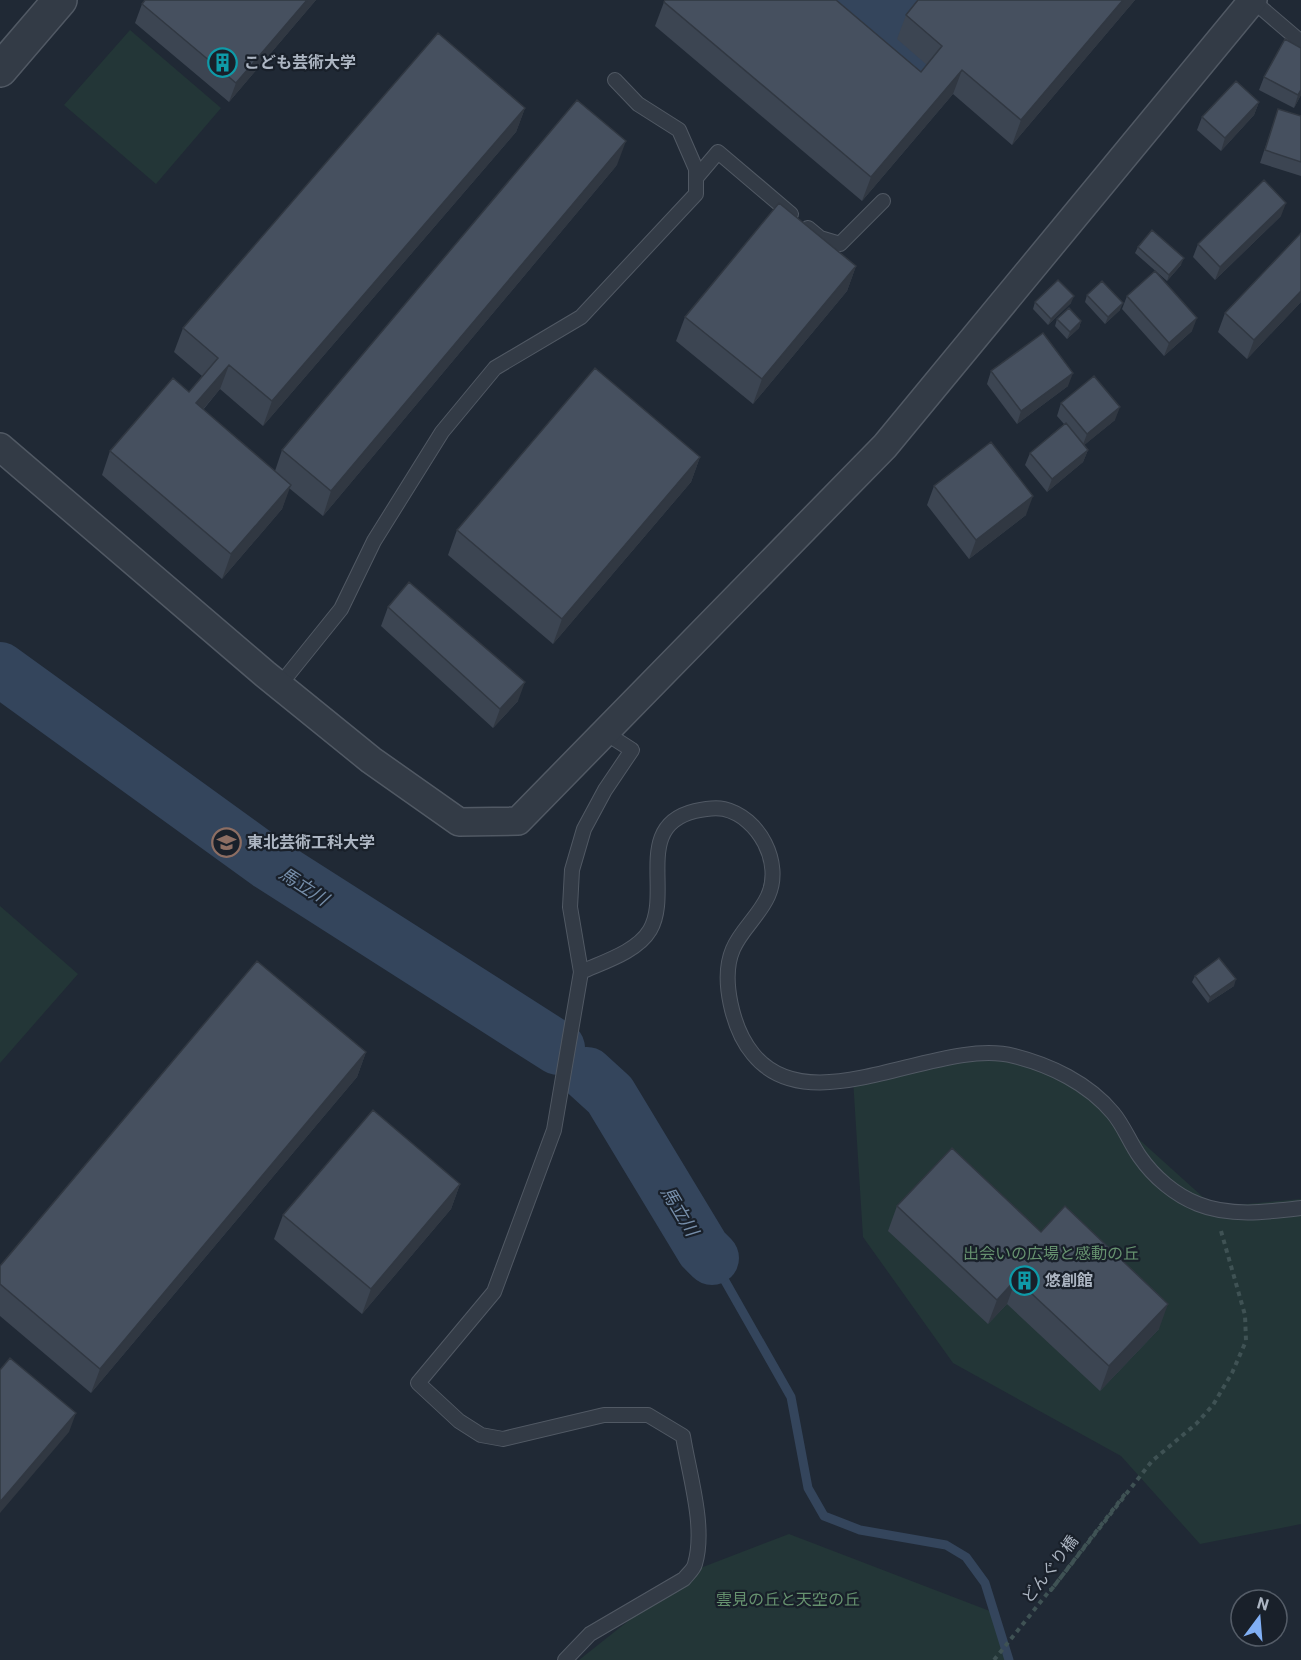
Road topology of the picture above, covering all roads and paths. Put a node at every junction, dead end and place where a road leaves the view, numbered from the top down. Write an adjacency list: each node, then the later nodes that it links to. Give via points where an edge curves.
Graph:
1 (60, 0): 4 (street)
2 (1252, 0): 3 (lane); 10 (street, via 885,446)
3 (1301, 42)
4 (0, 70)
5 (615, 80): 6 (lane, via 638,104 679,130 696,169)
6 (696, 178): 7 (lane, via 718,152 820,238 840,244); 9 (lane, via 696,194 581,317 495,368 442,432 374,541 341,609)
7 (883, 201)
8 (0, 447): 9 (street)
9 (279, 686): 10 (street, via 371,760 459,822 518,821)
10 (604, 732): 11 (lane, via 632,750 584,829 572,870 570,907)
11 (581, 972): 12 (lane, via 641,941 651,929 659,842 669,827 682,814 706,808 723,809 754,827 771,855 770,894 733,949 728,972 734,1017 752,1054 775,1072 803,1082 846,1081 953,1056 1001,1052 1038,1062 1071,1078 1113,1113 1141,1159 1169,1189 1199,1205); 15 (lane, via 554,1130 494,1292 418,1383 459,1421 481,1435 503,1439 615,1415 648,1415 683,1436 695,1497 695,1566 684,1579 590,1634)
12 (1214, 1207): 13 (lane, via 1250,1213); 14 (path, via 1245,1315 1246,1341 1213,1405 1152,1461)
13 (1301, 1208)
14 (1125, 1494): 14 (path, via 1086,1545 1051,1590 1092,1538); 16 (path, どんぐり橋)
15 (566, 1660)
16 (994, 1660)

